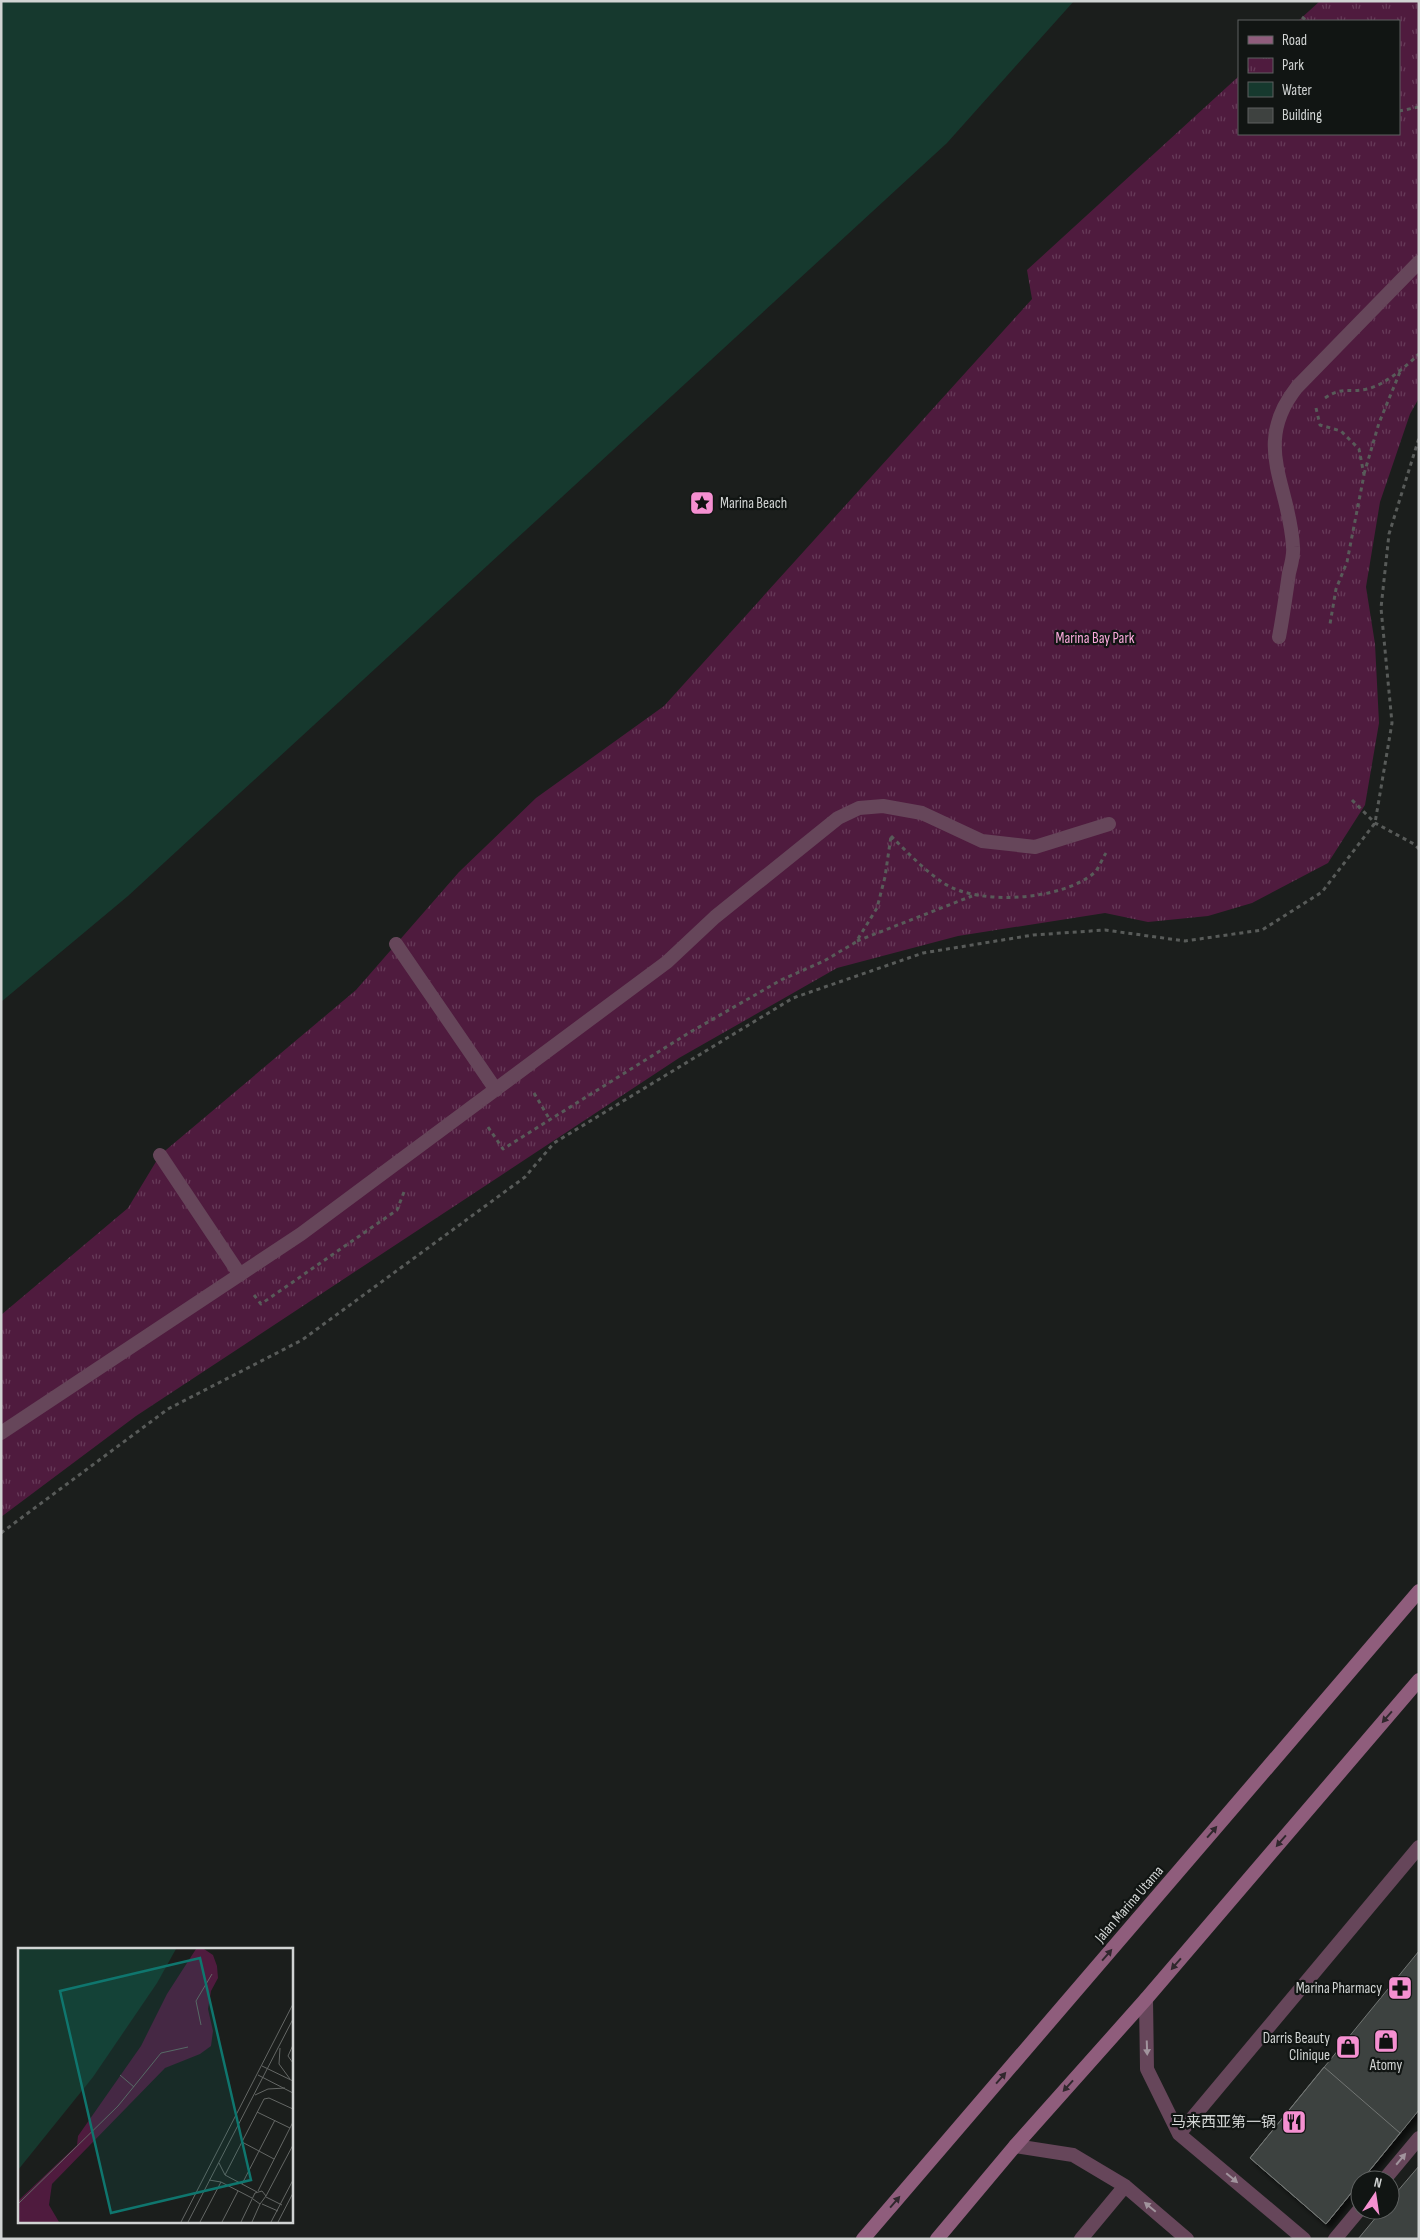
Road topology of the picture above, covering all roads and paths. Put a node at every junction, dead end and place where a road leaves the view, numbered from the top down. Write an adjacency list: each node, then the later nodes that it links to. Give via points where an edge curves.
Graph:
1 (1302, 17): 2 (path)
2 (1306, 20)
3 (1419, 107): 4 (path)
4 (1400, 111)
5 (1419, 262): 13 (street, via 1297,387 1275,427 1274,453 1293,548)
6 (1419, 354): 7 (path)
7 (1400, 372): 8 (path, via 1368,389 1336,390); 11 (path, via 1379,423)
8 (1322, 400)
9 (1315, 405): 11 (path, via 1320,425 1341,431 1359,449)
10 (1419, 438): 16 (path, via 1389,534 1381,608 1392,723)
11 (1364, 475): 12 (path, via 1347,562 1336,589)
12 (1330, 624)
13 (1279, 637)
14 (1352, 800): 16 (path)
15 (883, 806): 17 (street, via 922,813 982,841 1035,847); 18 (path); 24 (street, via 859,808 838,818 715,917 667,962)
16 (1375, 823): 19 (path); 31 (path, via 1322,892 1262,930 1185,941 1105,930 1032,934 923,953 794,998 554,1143 525,1177 302,1340 168,1409)
17 (1109, 824)
18 (891, 836): 21 (path, via 946,884); 22 (path, via 886,877 877,908)
19 (1419, 849)
20 (1107, 851): 21 (path, via 1095,872 1072,885 1041,894 1004,899)
21 (973, 896): 22 (path)
22 (856, 942): 27 (path, via 696,1029)
23 (396, 944): 25 (street)
24 (521, 1071): 25 (street); 27 (path)
25 (496, 1090): 26 (street)
26 (474, 1106): 27 (path, via 503,1149); 29 (street)
27 (550, 1120)
28 (160, 1155): 29 (street)
29 (240, 1275): 30 (street)
30 (1, 1433)
31 (1, 1532)
32 (1419, 1591): 42 (main road, Jalan Marina Utama, one-way to 32)
33 (1419, 1680): 35 (main road, one-way to 35)
34 (1417, 1852): 36 (street)
35 (1146, 1999): 36 (street, one-way to 36, via 1148,2069); 38 (main road, one-way to 38)
36 (1179, 2134): 46 (street, one-way to 46)
37 (1419, 2138): 39 (street, one-way to 37)
38 (1015, 2146): 40 (street, via 1073,2155); 43 (main road)
39 (1392, 2170)
40 (1125, 2186): 44 (street); 45 (street, one-way to 40)
41 (1350, 2220): 47 (street)
42 (863, 2239)
43 (937, 2239)
44 (1081, 2239)
45 (1187, 2239)
46 (1304, 2239)
47 (1335, 2239)

